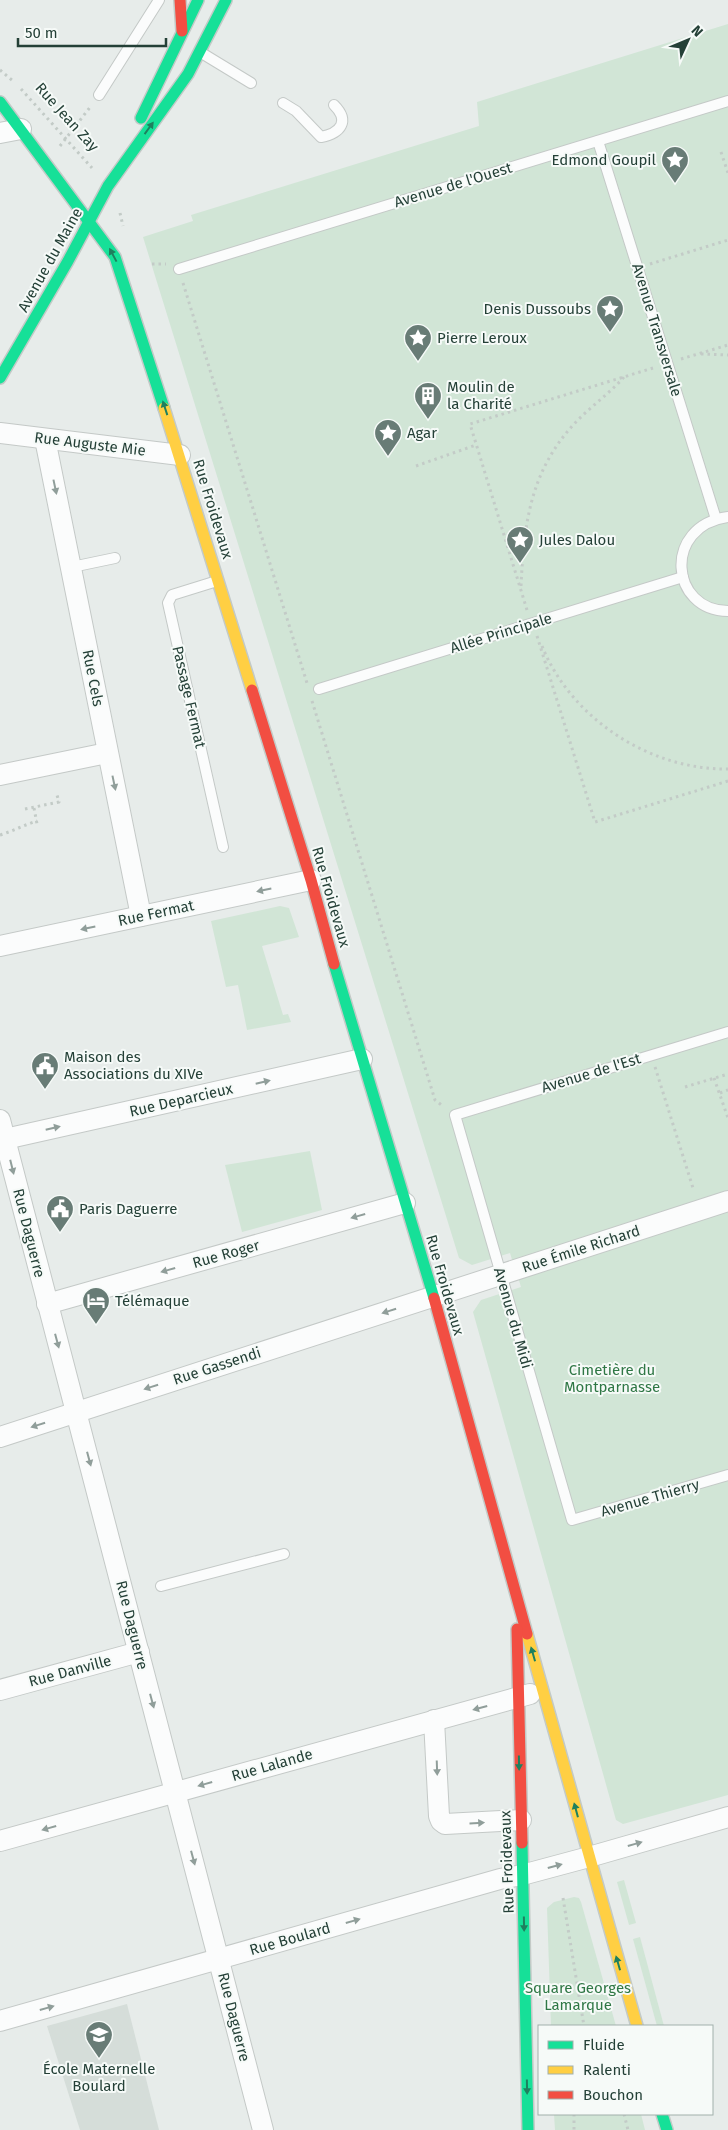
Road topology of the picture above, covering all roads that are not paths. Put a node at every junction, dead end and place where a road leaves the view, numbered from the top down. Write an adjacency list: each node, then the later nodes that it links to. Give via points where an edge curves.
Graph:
1 (158, 0): 10 (lane)
2 (180, 0): 7 (main road, Avenue du Maine)
3 (198, 0): 7 (main road, Avenue du Maine)
4 (226, 0): 6 (main road, Avenue du Maine)
5 (235, 0): 6 (main road, Avenue du Maine)
6 (215, 21): 8 (main road, Avenue du Maine)
7 (182, 30): 18 (main road, Avenue du Maine)
8 (199, 51): 9 (lane); 18 (main road, Avenue du Maine, one-way to 8, via 188,74)
9 (251, 83)
10 (99, 95)
11 (728, 101): 17 (lane, Avenue de l'Ouest)
12 (0, 102): 15 (main road)
13 (283, 103): 14 (lane, via 296,111 321,137 332,135 343,121 341,112)
14 (334, 105)
15 (21, 129): 16 (street); 19 (main road)
16 (0, 133)
17 (598, 141): 20 (lane, Avenue de l'Ouest); 26 (lane, Avenue Transversale)
18 (110, 184): 19 (main road, Avenue du Maine)
19 (88, 221): 21 (main road, Avenue du Maine); 24 (main road, Rue Froidevaux, one-way to 19, via 116,257)
20 (179, 269)
21 (0, 378)
22 (0, 434): 23 (street, Rue Auguste Mie)
23 (45, 439): 24 (street, Rue Auguste Mie); 28 (street, Rue Cels, one-way to 28)
24 (180, 455): 30 (main road, Rue Froidevaux)
25 (728, 517): 26 (lane)
26 (716, 519): 29 (lane, via 696,529 687,541 682,555)
27 (115, 558): 28 (lane)
28 (72, 567): 33 (street, Rue Cels)
29 (683, 577): 31 (lane, via 693,596 707,606); 32 (lane, Allée Principale)
30 (219, 580): 35 (lane, Passage Fermat, via 172,594 168,604); 36 (main road, Rue Froidevaux)
31 (728, 611)
32 (319, 689)
33 (107, 753): 34 (street); 37 (street, Rue Cels, one-way to 37)
34 (0, 774)
35 (223, 847)
36 (311, 880): 37 (street, Rue Fermat, one-way to 37); 40 (main road, Rue Froidevaux)
37 (141, 916): 38 (street, Rue Fermat, one-way to 38)
38 (0, 946)
39 (728, 1032): 41 (lane, Avenue de l'Est)
40 (362, 1059): 43 (street, Rue Deparcieux, one-way to 40); 45 (main road, Rue Froidevaux)
41 (455, 1115): 46 (lane, Avenue du Midi)
42 (0, 1120): 43 (street, Rue Daguerre)
43 (3, 1141): 48 (street, Rue Daguerre, one-way to 48)
44 (728, 1201): 46 (street, Rue Émile Richard)
45 (405, 1203): 47 (main road, Rue Froidevaux); 48 (street, Rue Roger, one-way to 48)
46 (501, 1275): 47 (street, Rue Émile Richard); 52 (lane, Avenue du Midi)
47 (435, 1296): 49 (street, Rue Gassendi, one-way to 49); 55 (main road, Rue Froidevaux)
48 (47, 1304): 49 (street, Rue Daguerre, one-way to 49)
49 (77, 1412): 50 (street, Rue Gassendi, one-way to 50); 56 (street, Rue Daguerre, one-way to 56)
50 (0, 1437)
51 (728, 1475): 52 (lane, Avenue Thierry)
52 (572, 1520)
53 (284, 1554): 54 (lane)
54 (161, 1586)
55 (516, 1593): 58 (main road, Rue Froidevaux, one-way to 55); 59 (main road, Rue Froidevaux)
56 (139, 1652): 57 (street, Rue Danville); 61 (street, Rue Daguerre, one-way to 61)
57 (0, 1690)
58 (544, 1690): 59 (street, Rue Lalande); 65 (main road, Rue Froidevaux, one-way to 58)
59 (518, 1697): 60 (street, Rue Lalande, one-way to 60); 63 (main road, Rue Froidevaux, one-way to 63)
60 (434, 1720): 61 (street, Rue Lalande, one-way to 61); 63 (street, one-way to 63, via 441,1821 445,1824)
61 (176, 1792): 64 (street, Rue Lalande, one-way to 64); 67 (street, Rue Daguerre, one-way to 67)
62 (728, 1817): 65 (street, Rue Boulard, one-way to 62)
63 (521, 1820): 66 (main road, Rue Froidevaux)
64 (0, 1841)
65 (589, 1857): 66 (street, Rue Boulard, one-way to 65); 69 (main road, Rue Froidevaux, one-way to 65)
66 (522, 1875): 67 (street, Rue Boulard, one-way to 66); 72 (main road, Rue Froidevaux, one-way to 72)
67 (219, 1959): 68 (street, Rue Boulard, one-way to 67); 71 (street, Rue Daguerre)
68 (0, 2021)
69 (637, 2025)
70 (662, 2115): 73 (main road)
71 (263, 2130)
72 (528, 2130)
73 (667, 2130)

